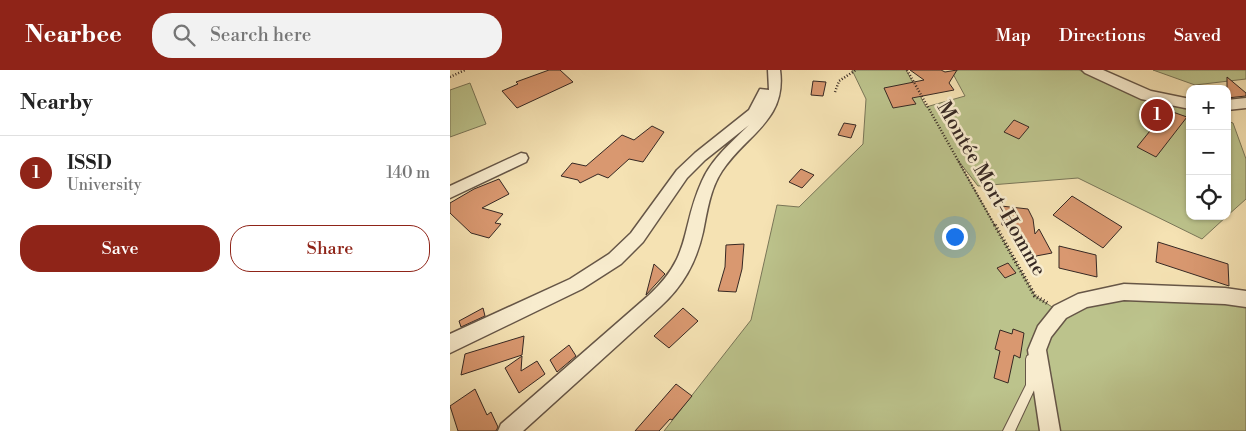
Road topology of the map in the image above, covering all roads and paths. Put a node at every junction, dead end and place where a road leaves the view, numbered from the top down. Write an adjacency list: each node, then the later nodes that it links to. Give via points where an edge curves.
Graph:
1 (465, 70): 7 (path)
2 (770, 70): 16 (street, via 759,106 735,129 705,150 678,177 640,235 616,259 588,277)
3 (774, 70): 18 (street, via 775,90 764,118 717,166 711,178 692,243 679,274 647,307)
4 (856, 70): 8 (path, via 835,84)
5 (907, 70): 15 (path, Montée Mort-Homme, via 1035,296)
6 (1090, 70): 9 (street, via 1147,95)
7 (450, 77)
8 (834, 92)
9 (1186, 103)
10 (1246, 103): 11 (street)
11 (1231, 105)
12 (521, 158): 13 (street)
13 (450, 192)
14 (1246, 299): 15 (street, via 1124,292 1084,300)
15 (1060, 312): 17 (street, via 1044,332)
16 (450, 344)
17 (1037, 350): 19 (lane, via 1031,356 1031,386); 20 (street)
18 (508, 431)
19 (1009, 431)
20 (1050, 431)

